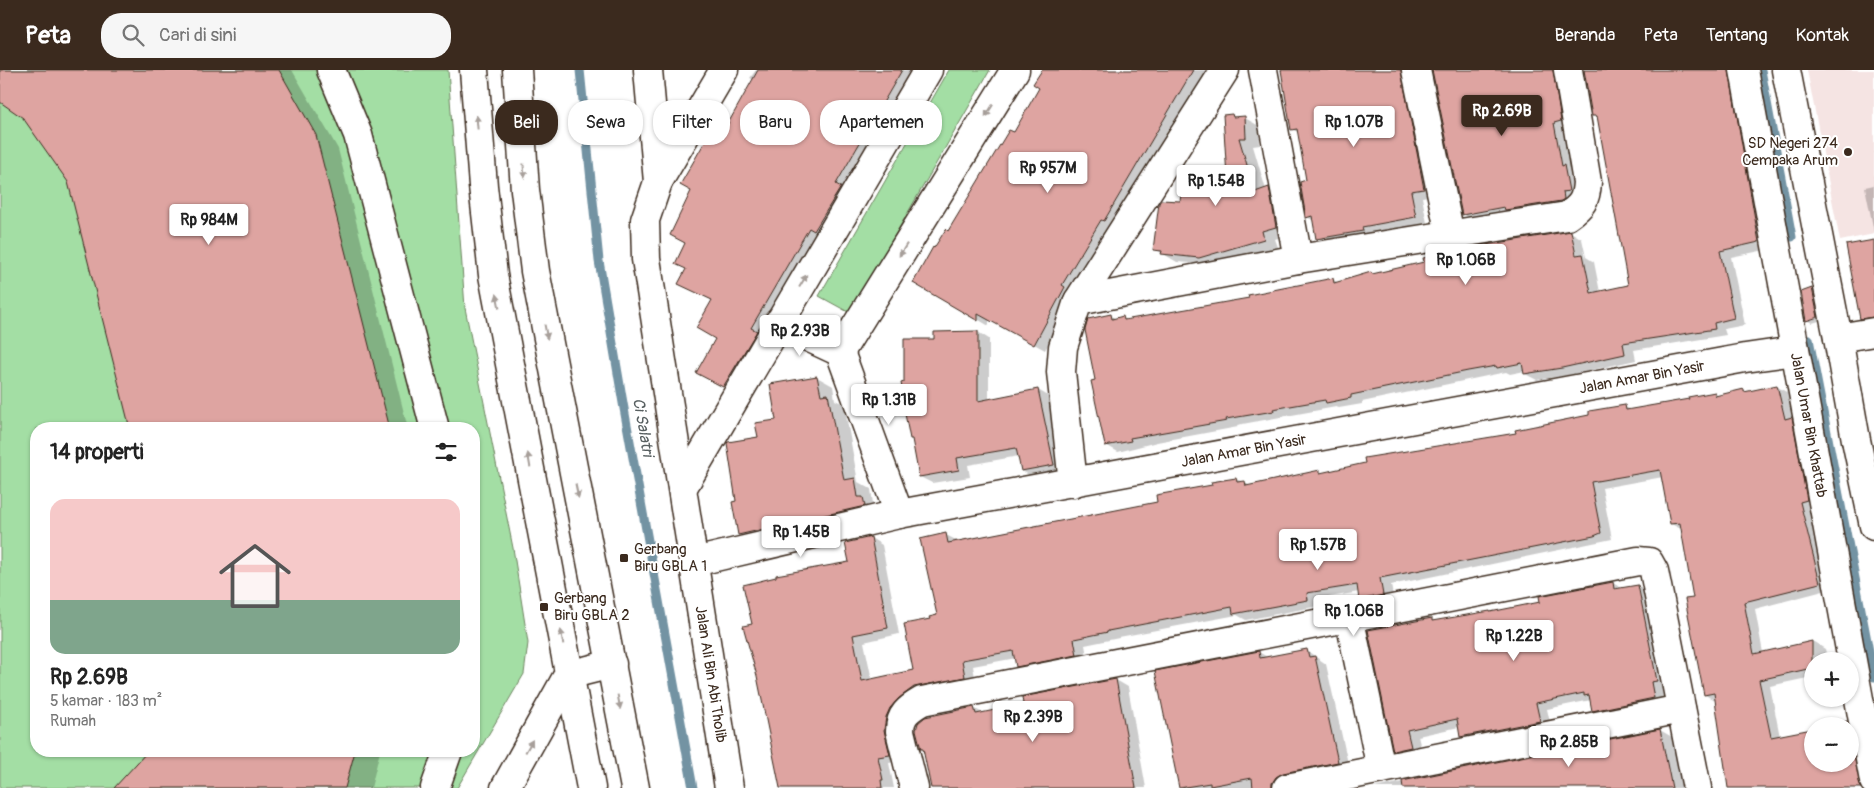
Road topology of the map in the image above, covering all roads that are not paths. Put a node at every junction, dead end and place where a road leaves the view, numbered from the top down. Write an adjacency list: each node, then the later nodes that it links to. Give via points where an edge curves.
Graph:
1 (331, 70): 23 (street, via 358,135)
2 (474, 70): 32 (street, one-way to 2, via 493,275)
3 (517, 70): 31 (street, one-way to 31, via 525,190 535,271)
4 (648, 70): 14 (street)
5 (724, 70): 14 (street)
6 (928, 70): 18 (street, one-way to 6)
7 (1015, 70): 22 (street, one-way to 22)
8 (1225, 70): 17 (street)
9 (1263, 70): 16 (street)
10 (1416, 70): 15 (street)
11 (1568, 70): 15 (street, via 1587,182 1587,194 1580,208 1567,216)
12 (1744, 70): 21 (street, Jalan Umar Bin Khattab)
13 (1786, 70): 19 (street)
14 (658, 182): 26 (street, Jalan Ali Bin Abi Tholib, via 646,220 646,259)
15 (1450, 235): 16 (street)
16 (1298, 259): 17 (street)
17 (1078, 301): 25 (street, via 1063,347 1061,372)
18 (778, 323): 22 (street); 26 (street)
19 (1836, 331): 20 (street, Jalan Amar Bin Yasir); 21 (street, Jalan Amar Bin Yasir); 24 (street)
20 (1874, 332)
21 (1794, 341): 25 (street, Jalan Amar Bin Yasir, via 1735,360); 36 (street, Jalan Umar Bin Khattab)
22 (840, 352): 27 (street)
23 (433, 422)
24 (1865, 438): 28 (street)
25 (1073, 483): 27 (street, Jalan Amar Bin Yasir)
26 (683, 487): 29 (street, Jalan Ali Bin Abi Tholib)
27 (899, 514): 29 (street, Jalan Amar Bin Yasir)
28 (1874, 526)
29 (694, 562): 41 (street, Jalan Ali Bin Abi Tholib)
30 (1349, 616): 33 (street, via 1649,562 1654,570); 35 (street); 42 (street, via 922,702 909,708 900,724)
31 (612, 664): 32 (street); 40 (street, one-way to 40)
32 (568, 675): 38 (street, one-way to 32); 39 (street)
33 (1681, 709): 35 (street); 44 (street)
34 (446, 757): 37 (street)
35 (1381, 769): 43 (street)
36 (1874, 781)
37 (435, 788)
38 (505, 788)
39 (591, 788)
40 (635, 788)
41 (730, 788)
42 (914, 788)
43 (1287, 788)
44 (1697, 788)

